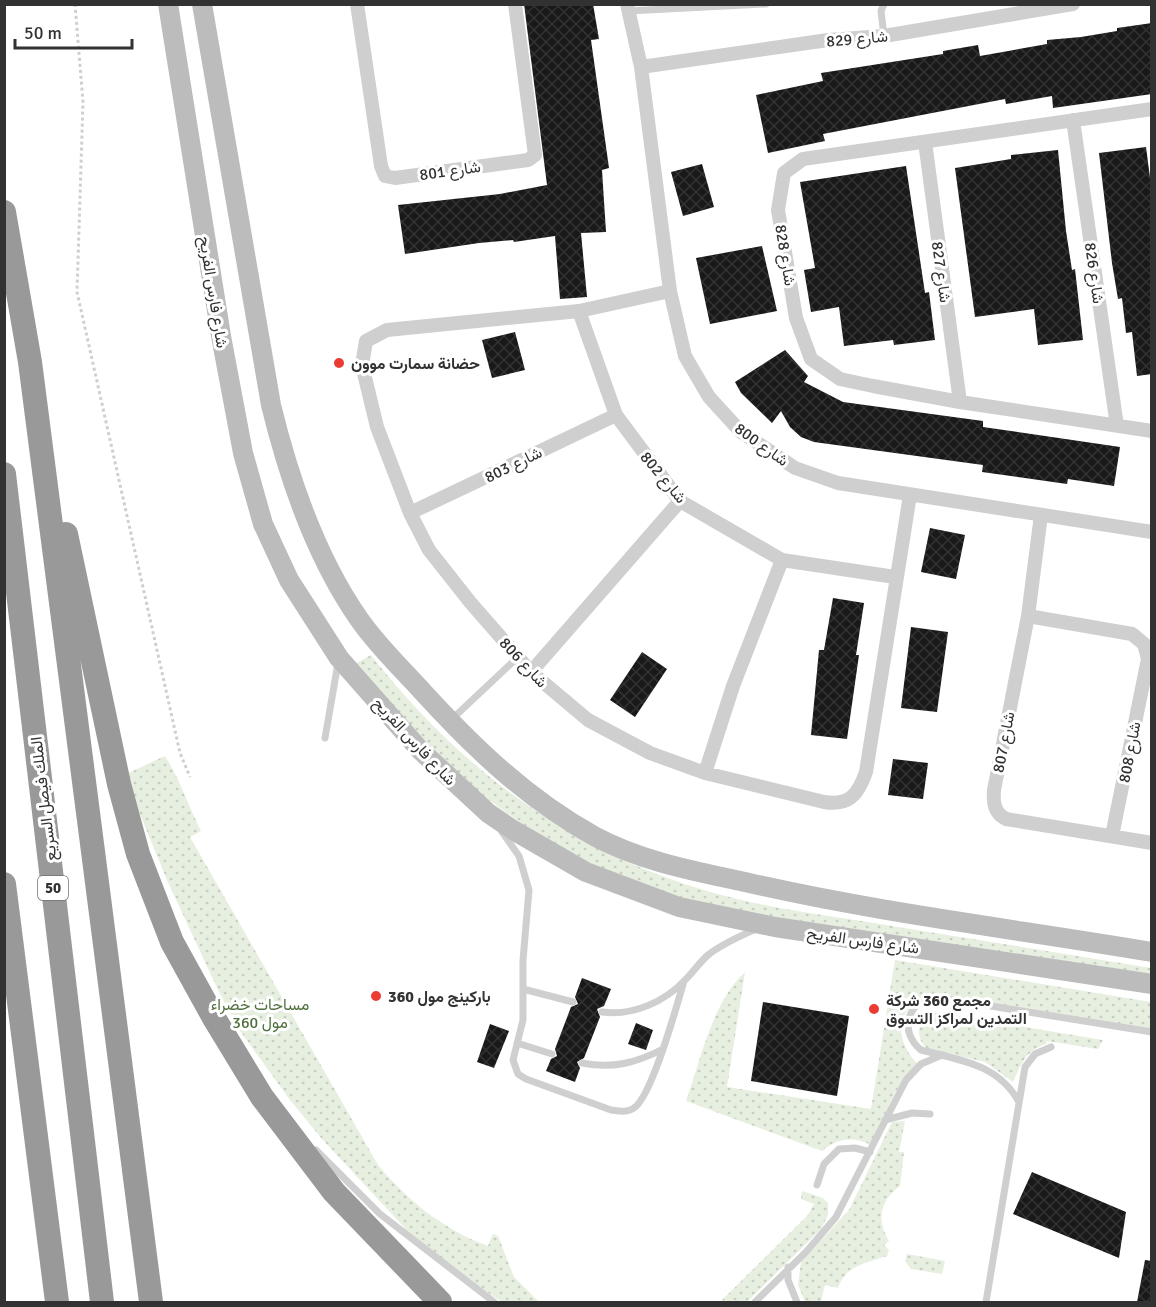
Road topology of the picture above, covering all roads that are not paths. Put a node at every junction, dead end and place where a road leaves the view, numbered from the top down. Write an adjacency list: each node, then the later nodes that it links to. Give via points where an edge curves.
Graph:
1 (168, 4): 33 (street, شارع فارس الفريح, via 243,453 263,524 280,561)
2 (202, 4): 35 (street, شارع فارس الفريح, via 271,405 285,460 342,593 384,651)
3 (357, 4): 4 (street, شارع 801, via 381,166 385,176 395,178 528,160 535,155)
4 (515, 4)
5 (884, 4): 10 (lane)
6 (1073, 4): 10 (street, شارع 829)
7 (767, 5): 8 (lane)
8 (675, 6): 9 (lane)
9 (627, 8): 11 (street, شارع 800)
10 (884, 36): 11 (street, شارع 829, via 828,40)
11 (641, 67): 16 (street, شارع 800)
12 (1152, 109): 13 (street, شارع 828)
13 (1073, 120): 14 (street, شارع 828); 21 (street, شارع 826)
14 (925, 142): 19 (street, شارع 827); 19 (street, شارع 828, via 803,159 784,173 778,210 796,318 811,359 840,379)
15 (4, 212): 18 (highway)
16 (670, 291): 17 (street, شارع 806); 24 (street, شارع 800, via 685,356 709,397 741,432 795,468 838,483)
17 (579, 311): 20 (street, شارع 802); 26 (street, شارع 806, via 387,330 366,341 362,365 377,427)
18 (30, 362): 58 (highway, via 119,784 138,854 172,942); 69 (highway)
19 (960, 402): 21 (street, شارع 828)
20 (616, 414): 25 (street, شارع 802); 26 (street, شارع 803)
21 (1117, 426): 22 (street, شارع 828)
22 (1152, 431)
23 (4, 474): 68 (highway, الملك فيصل السريع / 50)
24 (910, 495): 27 (street, شارع 800); 30 (street, شارع 806)
25 (680, 501): 29 (street, شارع 802); 34 (street)
26 (410, 513): 32 (street, شارع 806, via 429,550)
27 (1041, 515): 28 (street, شارع 800); 31 (street, شارع 807)
28 (1152, 532)
29 (782, 560): 30 (street, شارع 802); 37 (street, via 733,686)
30 (895, 578): 37 (street, شارع 806, via 866,772 857,794 834,804)
31 (1029, 616): 39 (street, شارع 808, via 1132,634 1144,644 1148,659); 39 (street, شارع 807, via 994,805 1006,819)
32 (518, 657): 34 (street, شارع 806); 35 (lane)
33 (339, 658): 36 (lane); 38 (street, شارع فارس الفريح, via 420,750)
34 (531, 672): 37 (street, شارع 806, via 588,720 650,753)
35 (449, 721): 43 (street, شارع فارس الفريح, via 539,801 595,837 632,852 786,892)
36 (325, 738)
37 (705, 773)
38 (488, 813): 42 (street, شارع فارس الفريح, via 586,872 680,907); 48 (lane, via 514,846 527,878)
39 (1112, 836): 40 (street, شارع 807)
40 (1152, 843)
41 (4, 884): 67 (highway)
42 (763, 925): 45 (street, شارع فارس الفريح); 46 (lane, via 713,951)
43 (1088, 941): 44 (street, شارع فارس الفريح); 45 (street, via 1096,955 1095,964)
44 (1150, 951): 47 (street, via 1130,962 1130,973)
45 (1080, 972): 47 (street, شارع فارس الفريح)
46 (684, 981): 50 (lane, via 643,1007 622,1013); 54 (lane)
47 (1145, 983)
48 (523, 988): 49 (lane); 52 (lane, via 523,1020)
49 (573, 1002)
50 (602, 1012)
51 (1152, 1032): 56 (lane, via 926,998 908,1018 909,1036 921,1050)
52 (517, 1042): 54 (lane, via 514,1067 526,1079 610,1110 625,1111 640,1102); 55 (lane)
53 (1051, 1047): 59 (lane, via 1035,1054 1025,1067)
54 (663, 1049): 57 (lane, via 619,1065)
55 (552, 1054)
56 (942, 1055): 59 (lane, via 996,1073); 61 (lane, via 913,1071)
57 (582, 1063)
58 (262, 1096): 62 (lane); 70 (highway, via 334,1192)
59 (1019, 1102): 74 (lane)
60 (930, 1114): 61 (lane, via 912,1113)
61 (885, 1120): 64 (lane)
62 (304, 1138)
63 (312, 1147): 71 (lane, via 380,1214)
64 (870, 1152): 65 (lane, via 839,1149 829,1156); 66 (lane, via 836,1217)
65 (817, 1185)
66 (788, 1267): 72 (lane); 73 (lane, via 790,1287)
67 (57, 1302)
68 (102, 1302)
69 (151, 1302)
70 (440, 1302)
71 (494, 1302)
72 (755, 1302)
73 (797, 1302)
74 (986, 1302)

